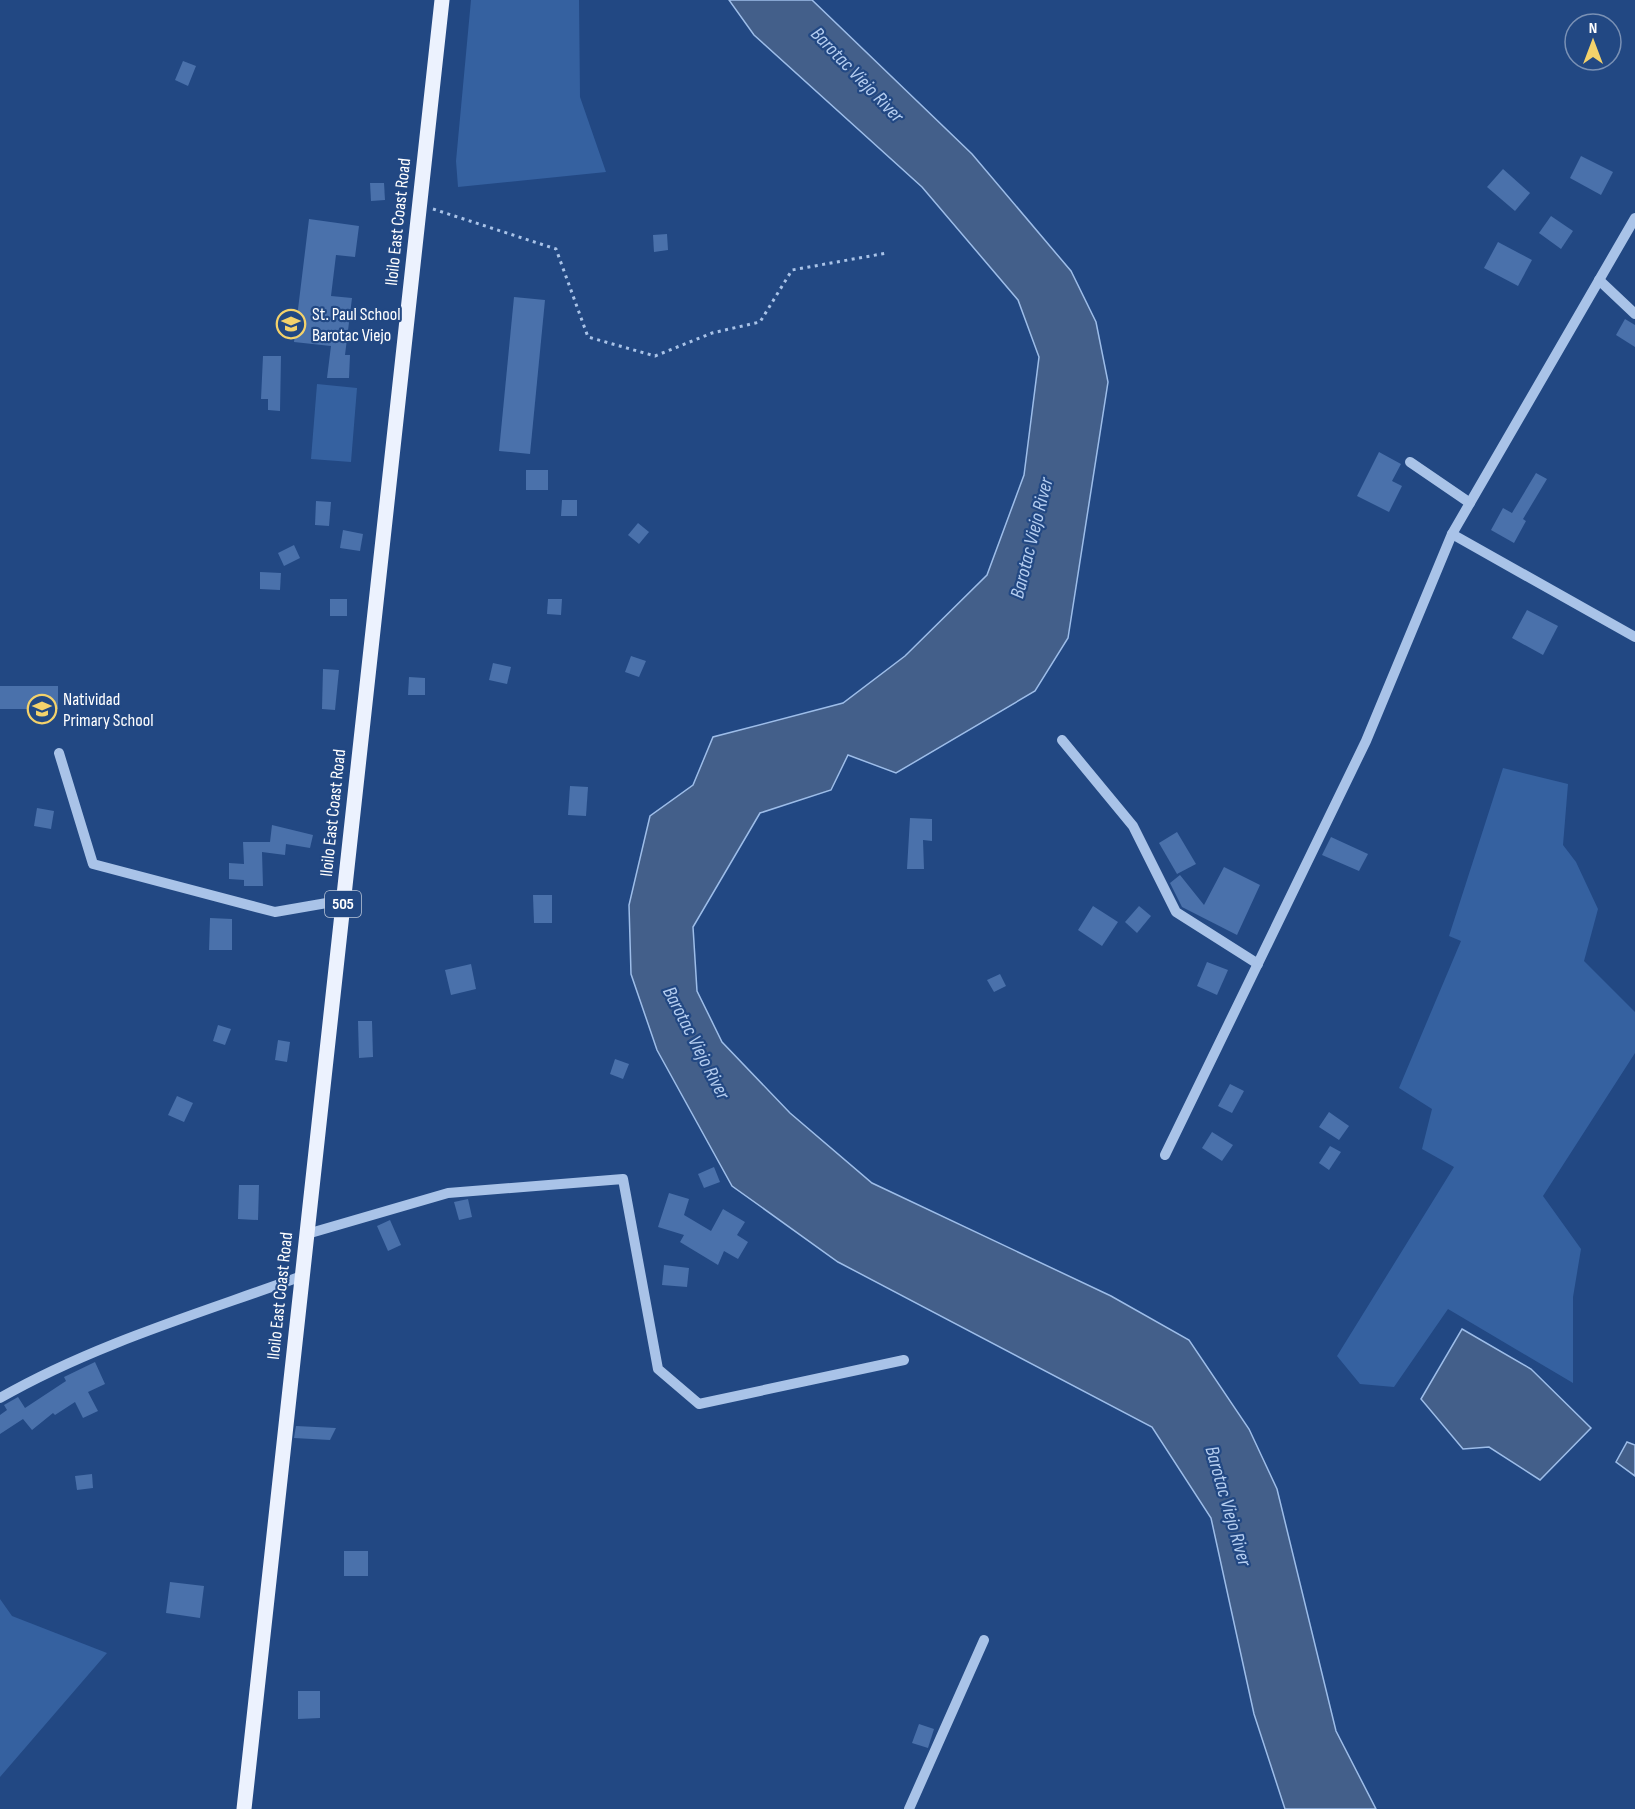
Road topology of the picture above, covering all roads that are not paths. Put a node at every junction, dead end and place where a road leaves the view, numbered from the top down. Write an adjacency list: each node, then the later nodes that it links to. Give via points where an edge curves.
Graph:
1 (442, 0): 11 (main road, Iloilo East Coast Road / 505)
2 (1635, 218): 3 (street)
3 (1599, 280): 4 (street); 6 (street)
4 (1635, 314)
5 (1410, 462): 6 (street)
6 (1470, 503): 7 (street)
7 (1452, 534): 8 (street); 12 (street, via 1366,741)
8 (1635, 637)
9 (1062, 740): 12 (street, via 1133,826 1176,912)
10 (59, 753): 11 (street, via 93,864 275,912)
11 (344, 900): 14 (main road, Iloilo East Coast Road / 505)
12 (1258, 964): 13 (street)
13 (1165, 1155)
14 (307, 1234): 15 (main road, Iloilo East Coast Road / 505); 16 (street, via 448,1193 623,1179 658,1369 699,1404)
15 (302, 1276): 17 (street, via 117,1343 33,1379); 19 (main road, Iloilo East Coast Road / 505)
16 (904, 1360)
17 (0, 1398)
18 (984, 1640): 20 (street)
19 (244, 1809)
20 (909, 1809)

